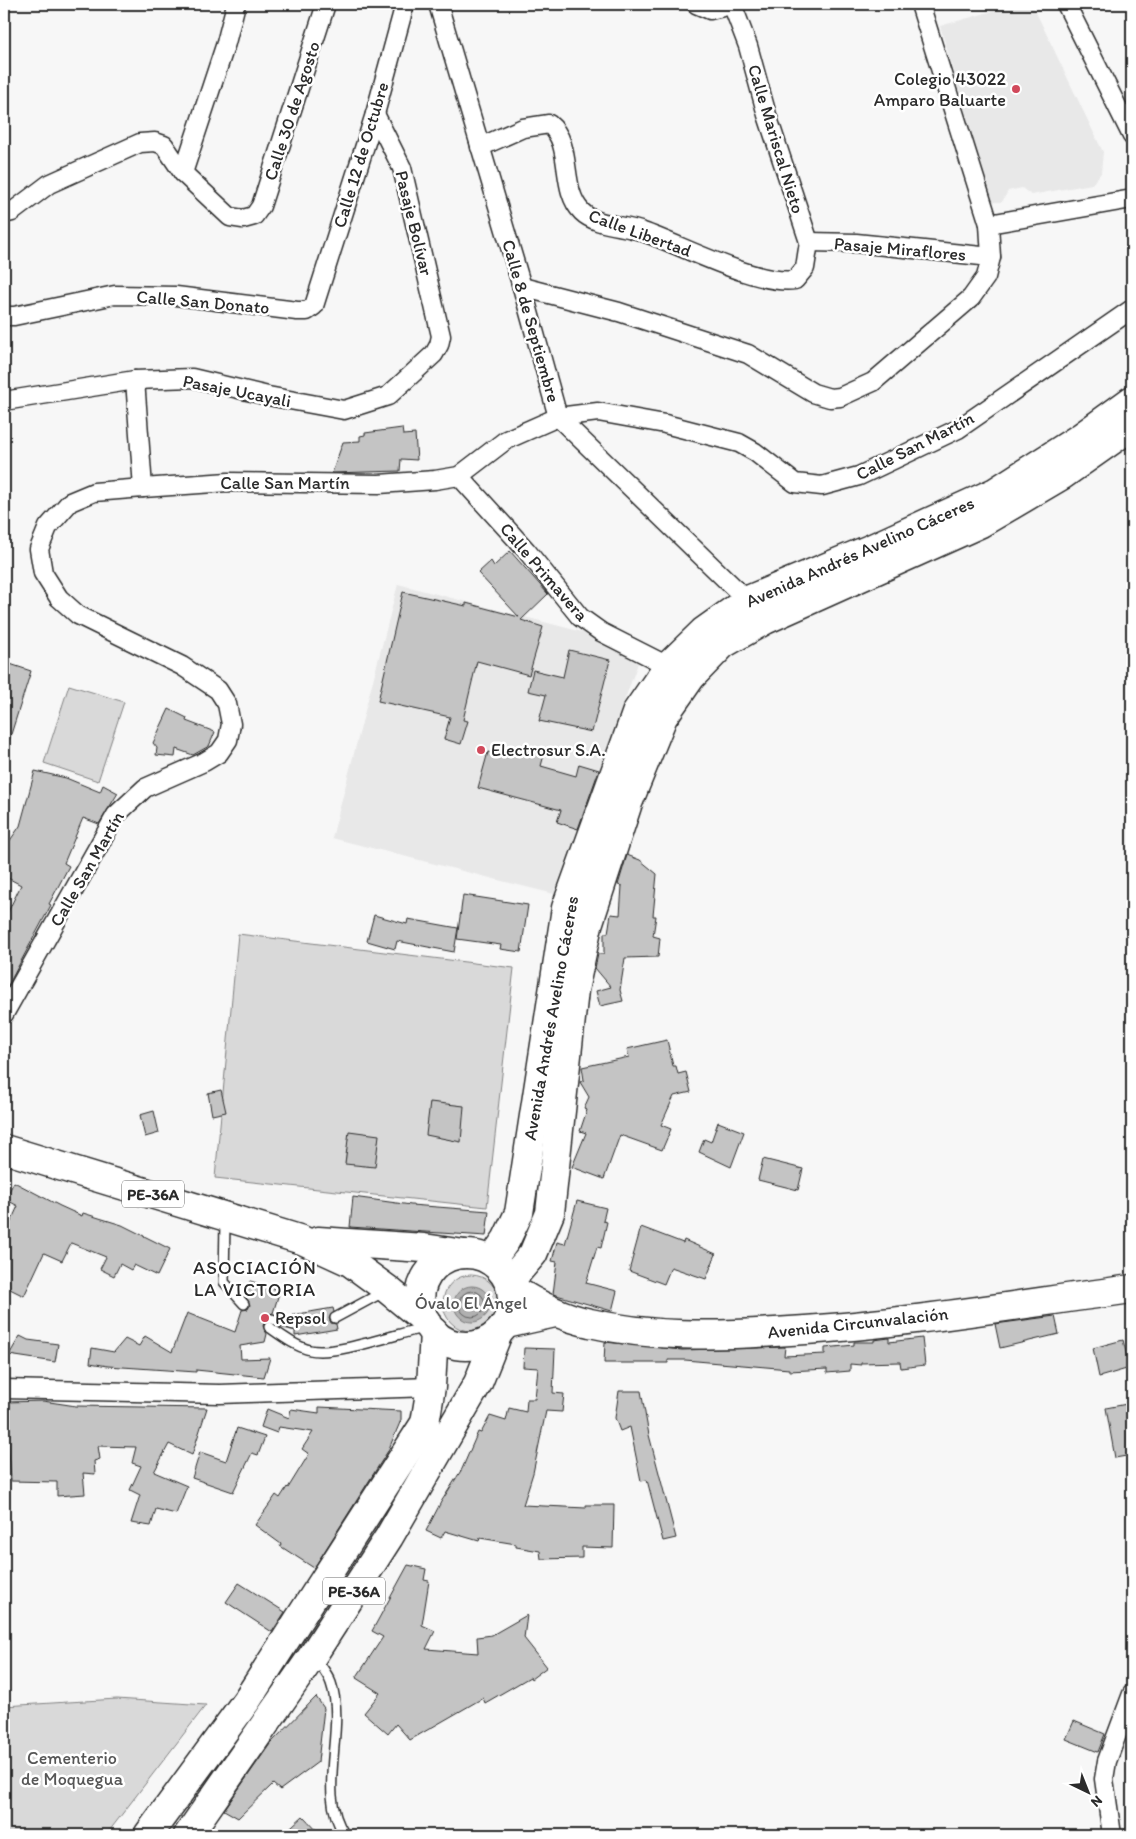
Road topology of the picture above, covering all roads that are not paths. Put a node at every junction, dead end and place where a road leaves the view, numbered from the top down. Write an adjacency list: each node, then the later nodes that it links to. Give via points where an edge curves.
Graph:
1 (236, 4): 13 (street)
2 (326, 4): 13 (street, Calle 30 de Agosto, via 261,206 254,216 243,219 230,217)
3 (405, 4): 9 (street, Calle 12 de Octubre)
4 (438, 4): 12 (street, Calle 8 de Septiembre)
5 (696, 4): 6 (street, via 710,10)
6 (733, 4): 17 (street, Calle Mariscal Nieto)
7 (920, 4): 16 (street)
8 (1066, 4): 10 (street)
9 (375, 114): 21 (street, Calle 12 de Octubre); 24 (street, Pasaje Bolívar, via 402,168)
10 (1128, 114): 11 (street)
11 (1132, 136)
12 (480, 147): 19 (street, Calle Libertad, via 524,128 549,124 558,136 574,200 587,216 642,231 738,270 786,282); 20 (street, Calle 8 de Septiembre)
13 (183, 173): 15 (street, via 164,145 154,142 140,144 50,184 12,212)
14 (1132, 199): 16 (street)
15 (4, 214)
16 (989, 224): 18 (street)
17 (808, 242): 18 (street, Pasaje Miraflores, via 856,242); 19 (street, Calle Mariscal Nieto)
18 (991, 257): 20 (street, via 986,277 963,304 873,382 854,392 830,398 813,393 748,354 619,312)
19 (801, 275)
20 (522, 287): 28 (street, Calle 8 de Septiembre)
21 (314, 306): 23 (street, Calle San Donato, via 307,311 297,311 176,296 115,295)
22 (1132, 309): 28 (street, Calle San Martín, via 958,429 859,476 822,486 795,483 739,442 598,412)
23 (4, 316)
24 (441, 336): 25 (street, Pasaje Ucayali, via 434,354 388,396 344,410 192,378)
25 (136, 380): 27 (street, Pasaje Ucayali); 31 (street)
26 (1132, 400): 32 (main road, Avenida Andrés Avelino Cáceres, via 996,492)
27 (4, 401)
28 (558, 417): 30 (street, Calle San Martín, via 506,440); 32 (street, Calle 8 de Septiembre)
29 (1132, 426): 33 (main road, Avenida Andrés Avelino Cáceres, via 1061,476 981,523)
30 (459, 476): 31 (street, Calle San Martín, via 380,484 228,482); 34 (street, Calle Primavera, via 526,550 580,617 601,632)
31 (143, 488): 37 (street, Calle San Martín, via 94,492 70,502 48,527 39,549 43,573 59,598 78,615 182,666 218,690 227,704 231,724 228,740 219,753 204,762 145,788 116,815)
32 (748, 600): 33 (street, Calle 8 de Septiembre); 34 (main road, Avenida Andrés Avelino Cáceres, via 703,632)
33 (765, 620): 36 (main road, Avenida Andrés Avelino Cáceres, via 723,644 691,677 663,717)
34 (668, 666): 35 (main road, Avenida Andrés Avelino Cáceres, via 637,712)
35 (627, 740): 36 (main road); 42 (main road, Avenida Andrés Avelino Cáceres, via 566,908 519,1213)
36 (646, 758): 43 (main road, Avenida Andrés Avelino Cáceres, via 588,925 574,990 550,1213 534,1254)
37 (4, 1014)
38 (4, 1149): 39 (main road, PE-36A)
39 (225, 1216): 40 (main road, PE-36A); 46 (lane, via 225,1289)
40 (302, 1240): 41 (main road, PE-36A); 44 (main road, PE-36A, via 350,1262)
41 (465, 1254): 42 (main road); 50 (main road, via 443,1260 427,1277 420,1299)
42 (491, 1261): 43 (main road, via 504,1273)
43 (510, 1285): 47 (main road, Avenida Circunvalación, via 535,1304); 51 (main road, via 511,1312)
44 (388, 1289): 48 (lane); 50 (main road, PE-36A)
45 (1132, 1289): 47 (main road, Avenida Circunvalación, via 840,1329 718,1335 627,1330)
46 (243, 1306)
47 (555, 1313): 51 (main road, Avenida Circunvalación)
48 (335, 1318)
49 (294, 1325): 50 (lane, via 271,1323 289,1341 310,1350 330,1351)
50 (429, 1326): 51 (main road, via 442,1339 461,1346 481,1344); 52 (main road, PE-36A)
51 (502, 1328): 54 (main road, PE-36A, via 478,1383 404,1511)
52 (431, 1387): 53 (street, via 220,1394); 56 (main road, PE-36A, via 425,1423 247,1700)
53 (4, 1389)
54 (313, 1655): 57 (main road, PE-36A); 58 (lane, via 331,1682 333,1692 336,1710 334,1810)
55 (1132, 1694): 59 (street, via 1107,1761 1104,1779)
56 (151, 1834)
57 (188, 1835)
58 (345, 1835)
59 (1112, 1835)

